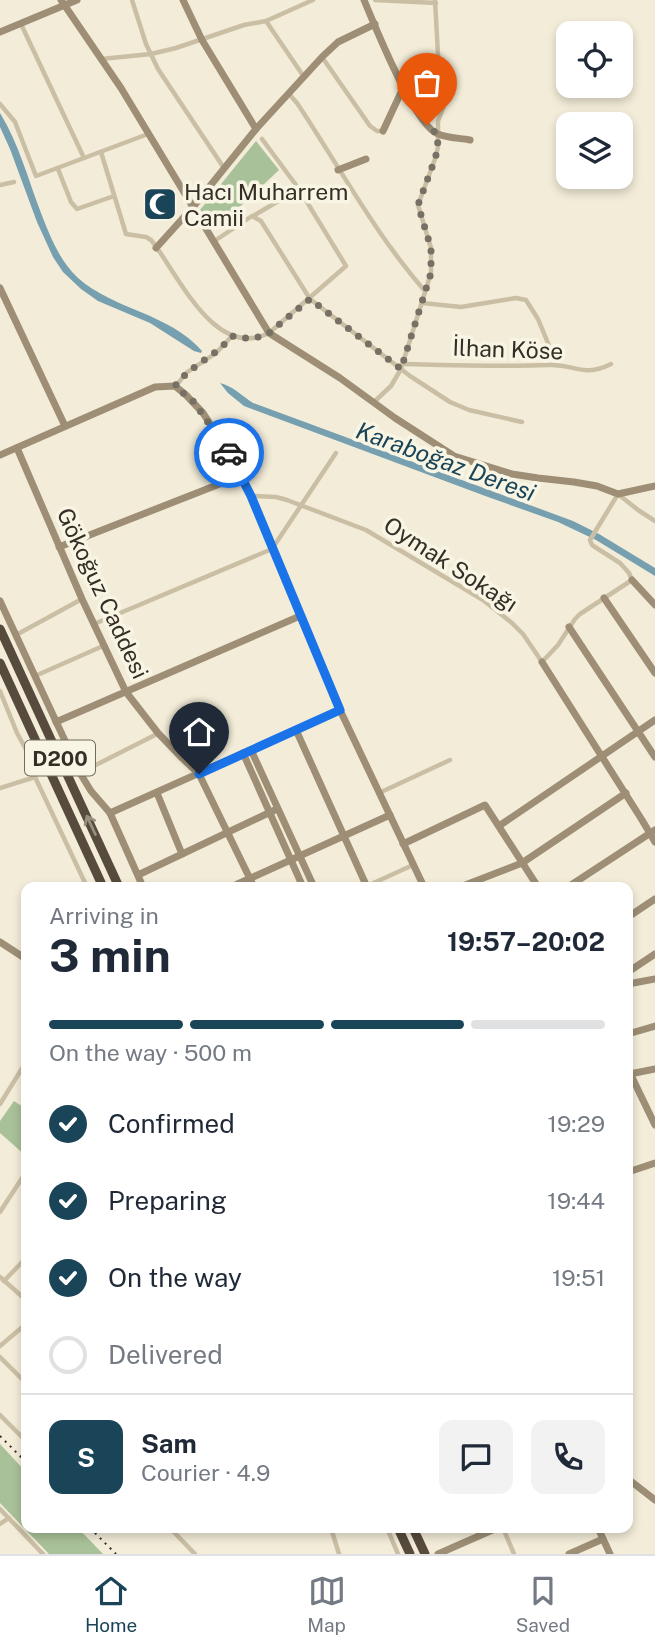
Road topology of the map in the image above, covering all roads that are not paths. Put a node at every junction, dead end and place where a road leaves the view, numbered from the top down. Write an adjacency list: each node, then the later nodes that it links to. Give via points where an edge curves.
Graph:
1 (77, 0): 8 (street)
2 (132, 0): 14 (street)
3 (183, 0): 13 (street)
4 (313, 0): 9 (street)
5 (364, 0): 11 (street)
6 (375, 0): 7 (street)
7 (435, 1): 17 (street)
8 (62, 3): 10 (street); 16 (street)
9 (266, 22): 13 (street); 18 (street)
10 (21, 24): 12 (street); 29 (street)
11 (375, 24): 15 (street, via 338,41); 19 (street)
12 (0, 32)
13 (202, 40): 14 (street); 22 (street)
14 (151, 54): 16 (street); 31 (street)
15 (322, 57): 18 (street); 23 (street, via 370,126)
16 (101, 59): 24 (street)
17 (442, 70): 19 (street); 25 (street, via 451,88)
18 (304, 76): 20 (street)
19 (403, 88): 23 (street); 25 (street)
20 (289, 94): 22 (street); 33 (street)
21 (0, 104): 32 (street, via 15,122 36,176)
22 (256, 129): 31 (street)
23 (383, 131)
24 (149, 133): 28 (street); 38 (street)
25 (437, 134): 27 (street); 43 (street, via 435,159 418,205 432,258)
26 (262, 139): 36 (street)
27 (470, 140)
28 (101, 152): 29 (street); 37 (street)
29 (85, 158): 32 (street)
30 (366, 159): 33 (street)
31 (224, 168): 38 (street)
32 (58, 169): 37 (street, via 78,209)
33 (338, 170): 43 (street)
34 (14, 182): 35 (street)
35 (0, 185)
36 (299, 189): 39 (street); 44 (street, via 346,266)
37 (114, 196): 41 (street, via 126,234 146,237)
38 (193, 207): 40 (street); 41 (street)
39 (253, 216): 40 (street); 44 (street, via 261,221)
40 (213, 242): 47 (street)
41 (156, 248): 48 (street, via 206,318)
42 (0, 288): 45 (street)
43 (425, 291): 46 (street)
44 (310, 299): 47 (street); 51 (street)
45 (3, 302): 55 (street)
46 (422, 303): 50 (street, via 461,307 526,300); 51 (street)
47 (269, 333): 48 (street, via 257,338); 53 (street)
48 (232, 336): 52 (street)
49 (611, 364): 50 (street, İlhan Köse, via 589,371)
50 (556, 365): 51 (street, İlhan Köse)
51 (402, 366): 53 (street, via 391,386); 54 (street, via 461,408)
52 (175, 386): 55 (street, via 155,387); 59 (street, via 203,413)
53 (373, 403): 61 (street, via 463,459)
54 (522, 422)
55 (65, 426): 56 (street)
56 (17, 448): 58 (street); 65 (street, Gökoğuz Caddesi)
57 (336, 453): 63 (street)
58 (0, 455)
59 (240, 475): 62 (street); 65 (street)
60 (655, 486): 61 (street)
61 (618, 494): 64 (street); 67 (street, via 590,540 625,567)
62 (251, 496): 63 (street, Oymak Sokağı, via 276,496); 66 (street)
63 (302, 505): 66 (street); 78 (street, Oymak Sokağı, via 366,530 498,611)
64 (655, 521)
65 (59, 547): 69 (street, Gökoğuz Caddesi)
66 (272, 549): 72 (street); 73 (street)
67 (632, 580): 68 (street); 71 (street)
68 (604, 598): 74 (street); 80 (street)
69 (82, 599): 73 (street, Gökoğuz Caddesi); 76 (street)
70 (0, 601): 76 (street)
71 (655, 605)
72 (300, 616): 83 (street); 84 (street)
73 (93, 624): 77 (street, Gökoğuz Caddesi)
74 (569, 627): 78 (street); 88 (street)
75 (0, 629): 120 (highway, D200, one-way to 75)
76 (16, 635): 81 (street)
77 (103, 646): 81 (street); 83 (street, Gökoğuz Caddesi)
78 (542, 662): 92 (street)
79 (0, 663): 119 (highway, D200)
80 (655, 673)
81 (35, 676): 86 (street)
82 (0, 691): 97 (street)
83 (126, 692): 86 (street); 89 (street, Gökoğuz Caddesi)
84 (340, 710): 87 (street); 100 (street)
85 (655, 720): 88 (street)
86 (56, 722): 95 (street)
87 (296, 730): 90 (street); 108 (street)
88 (638, 732): 92 (street); 93 (street)
89 (158, 733): 95 (street); 96 (street, Gökoğuz Caddesi)
90 (251, 750): 91 (street); 102 (street)
91 (243, 754): 96 (street); 102 (street)
92 (602, 756): 101 (street); 105 (street)
93 (655, 757)
94 (450, 760): 100 (street)
95 (80, 773): 103 (street)
96 (199, 774): 99 (street); 107 (street, Gökoğuz Caddesi)
97 (36, 777): 98 (street); 118 (street)
98 (0, 789)
99 (156, 793): 103 (street); 111 (street)
100 (379, 793): 104 (street)
101 (626, 793): 106 (street); 114 (street)
102 (273, 810): 107 (street); 112 (street); 113 (street)
103 (110, 813): 116 (street)
104 (390, 815): 108 (street); 110 (street)
105 (499, 826): 110 (street, via 485,805); 114 (street)
106 (652, 831): 109 (street); 131 (street)
107 (228, 832): 111 (street); 117 (street, Gökoğuz Caddesi)
108 (343, 836): 112 (street); 126 (street)
109 (655, 842)
110 (404, 845): 115 (street)
111 (182, 854): 116 (street)
112 (299, 856): 113 (street); 125 (street)
113 (291, 860): 117 (street); 124 (street)
114 (522, 863): 129 (street); 130 (street)
115 (413, 865): 127 (street); 128 (street)
116 (138, 875): 121 (street)
117 (250, 879): 122 (street); 123 (street, Gökoğuz Caddesi)
118 (84, 882)
119 (101, 882)
120 (117, 882)
121 (141, 882)
122 (243, 882)
123 (252, 882)
124 (301, 882)
125 (312, 882)
126 (365, 882)
127 (377, 882)
128 (422, 882)
129 (473, 882)
130 (535, 882)
131 (576, 882)
132 (655, 899): 133 (street)
133 (633, 914)
134 (0, 942): 136 (street)
135 (655, 954): 137 (street)
136 (21, 956)
137 (633, 969)
138 (655, 979): 139 (street)
139 (633, 983)
140 (655, 1026): 141 (street)
141 (633, 1033)
142 (655, 1069): 144 (street)
143 (21, 1070): 146 (street)
144 (633, 1072)
145 (633, 1080): 147 (street)
146 (0, 1104)
147 (655, 1123)
148 (655, 1163): 149 (street)
149 (633, 1170)
150 (21, 1180): 151 (street)
151 (0, 1212)
152 (21, 1262): 153 (street)
153 (2, 1279): 154 (street)
154 (21, 1296)
155 (21, 1328): 156 (street)
156 (0, 1346)
157 (0, 1357): 158 (street)
158 (21, 1378)
159 (0, 1415): 160 (street)
160 (21, 1436)
161 (633, 1483): 162 (street)
162 (655, 1500)
163 (0, 1509): 164 (street)
164 (9, 1518): 165 (street); 166 (street)
165 (0, 1524)
166 (21, 1531)
167 (23, 1533): 179 (street)
168 (175, 1533): 180 (street)
169 (333, 1533): 181 (street)
170 (389, 1533): 182 (street)
171 (400, 1533): 183 (highway)
172 (415, 1533): 177 (highway)
173 (419, 1533): 177 (street)
174 (486, 1533): 185 (street)
175 (505, 1533): 186 (street)
176 (600, 1533): 178 (street)
177 (418, 1539): 184 (highway)
178 (603, 1539): 187 (street); 188 (street)
179 (43, 1554)
180 (195, 1554)
181 (339, 1554)
182 (398, 1554)
183 (410, 1554)
184 (425, 1554)
185 (438, 1554)
186 (514, 1554)
187 (569, 1554)
188 (610, 1554)

